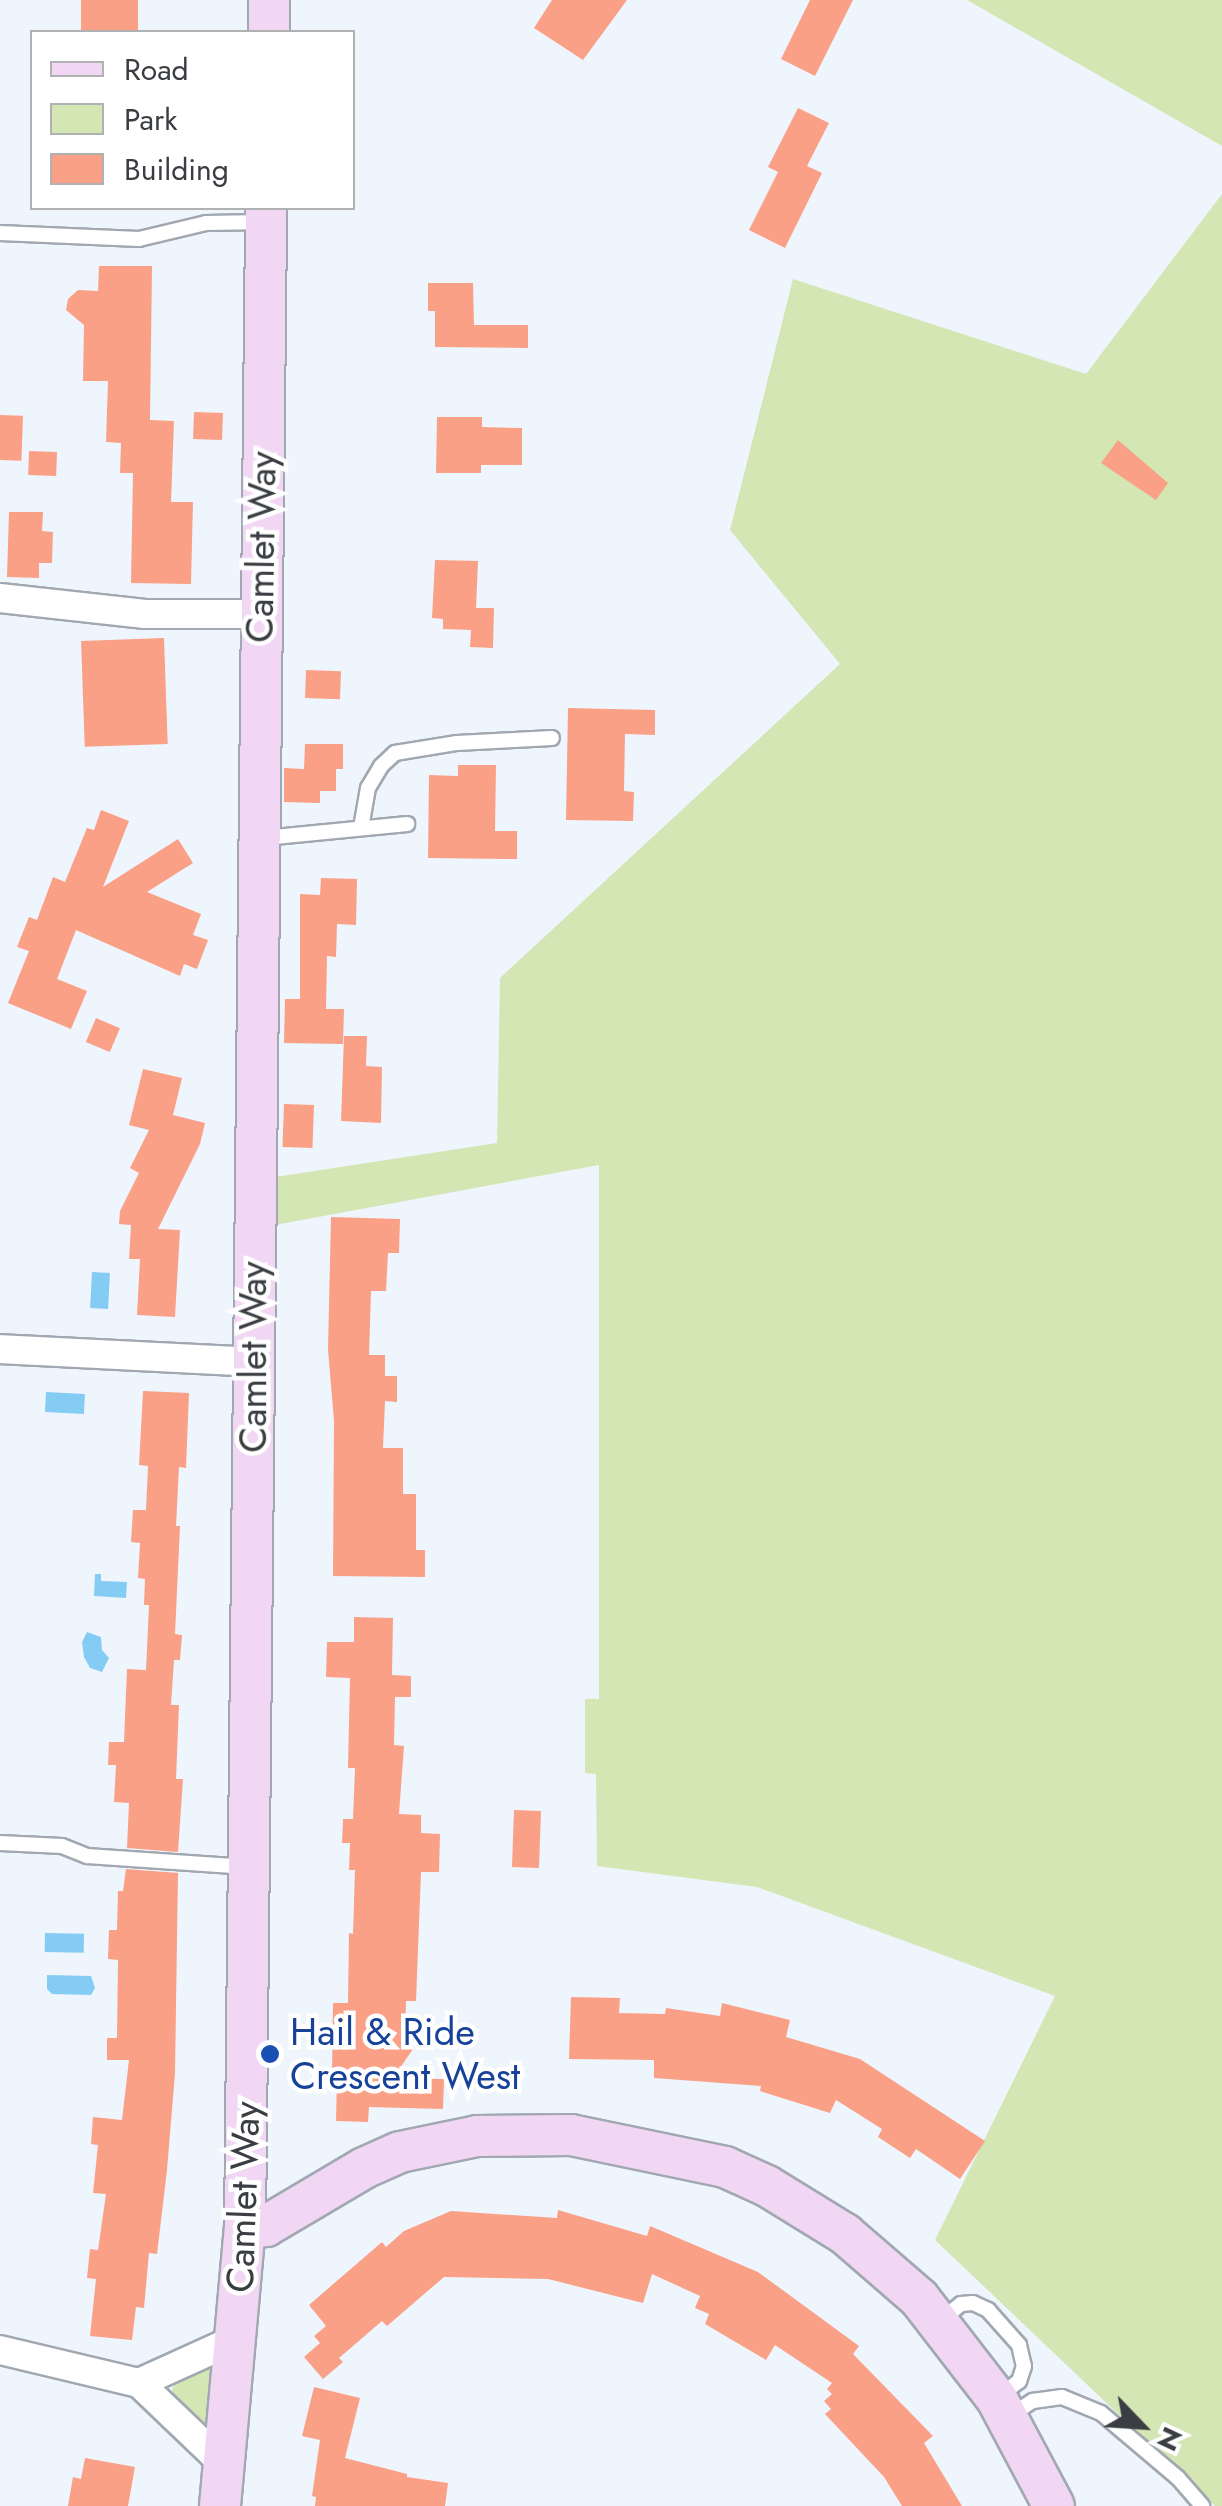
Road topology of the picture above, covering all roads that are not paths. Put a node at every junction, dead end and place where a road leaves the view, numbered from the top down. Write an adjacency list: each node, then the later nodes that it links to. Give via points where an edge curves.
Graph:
1 (269, 0): 2 (street)
2 (269, 30)
3 (266, 214): 4 (lane, via 139,239); 6 (street, Camlet Way)
4 (0, 233)
5 (0, 598): 6 (street, via 145,614)
6 (260, 614): 10 (street, Camlet Way)
7 (552, 738): 9 (lane, via 395,753 368,788)
8 (406, 824): 9 (lane)
9 (361, 828): 10 (lane)
10 (258, 838): 12 (street, Camlet Way)
11 (0, 1348): 12 (street)
12 (253, 1362): 14 (street, Camlet Way)
13 (0, 1843): 14 (lane)
14 (248, 1867): 15 (street, Camlet Way)
15 (245, 2228): 16 (street, Camlet Way); 19 (street, via 266,2226 400,2152 477,2136 584,2136 673,2152 767,2186 845,2234 919,2298)
16 (238, 2338): 18 (street); 20 (street, Camlet Way)
17 (0, 2350): 18 (street)
18 (139, 2384): 20 (street)
19 (1002, 2408): 22 (street); 23 (lane, via 1062,2397 1102,2413)
20 (226, 2466): 21 (street, Camlet Way)
21 (220, 2506)
22 (1054, 2506)
23 (1202, 2506)

